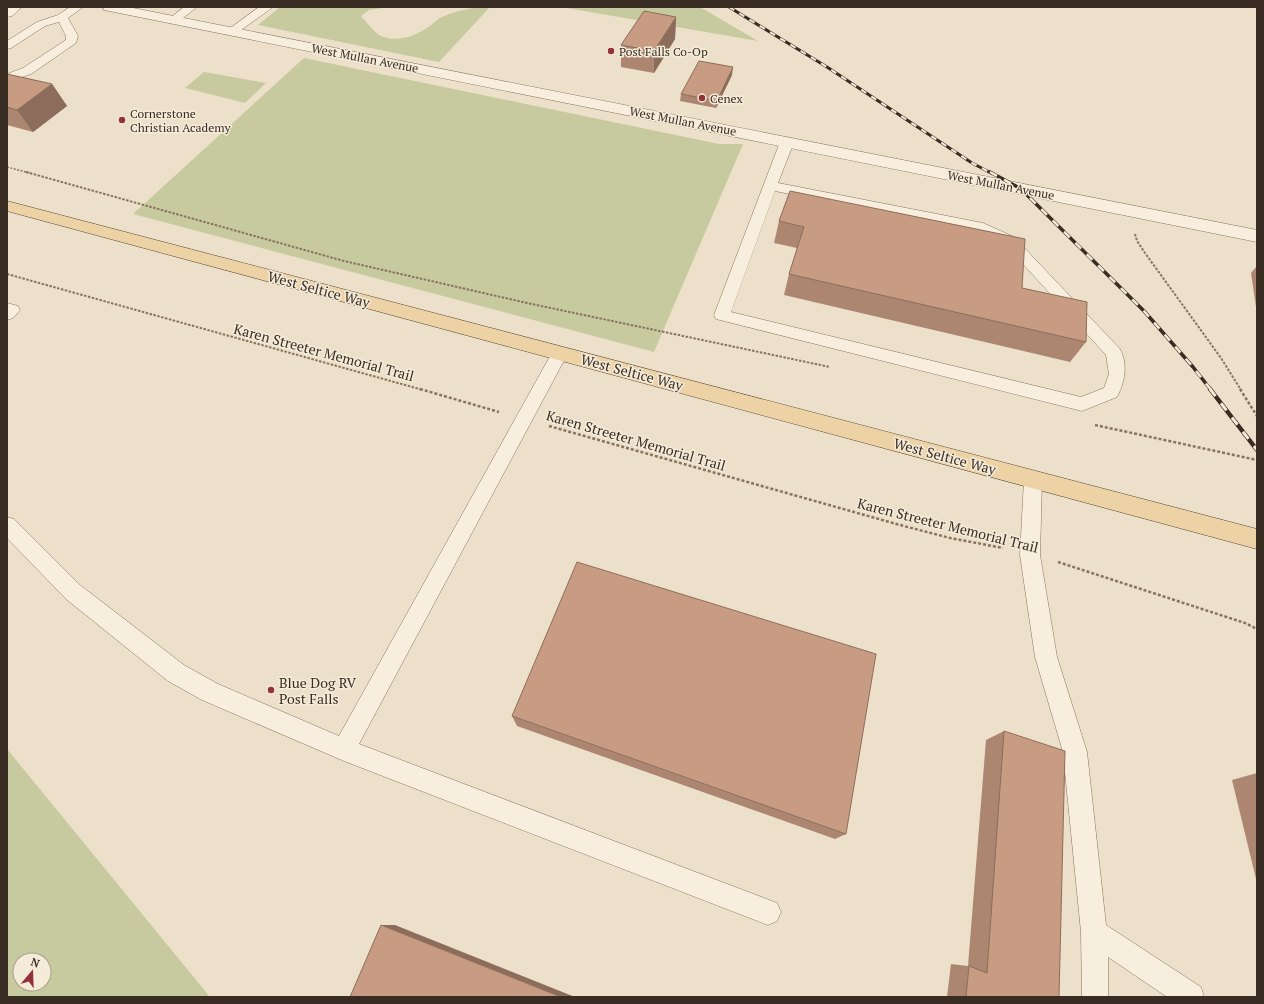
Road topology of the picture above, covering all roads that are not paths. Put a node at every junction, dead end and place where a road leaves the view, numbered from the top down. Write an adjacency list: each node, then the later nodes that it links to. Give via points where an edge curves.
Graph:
1 (16, 7): 6 (street)
2 (77, 7): 7 (lane)
3 (109, 7): 8 (street, West Mullan Avenue)
4 (191, 7): 8 (lane)
5 (267, 7): 9 (lane)
6 (7, 13)
7 (62, 17): 10 (lane, via 41,24); 11 (lane, via 72,41 27,71)
8 (174, 20): 9 (street, West Mullan Avenue)
9 (233, 32): 12 (street, West Mullan Avenue)
10 (7, 46)
11 (7, 78)
12 (787, 142): 13 (lane); 15 (street, West Mullan Avenue)
13 (771, 186): 13 (lane, via 722,315 1082,404 1111,392 1117,374 1114,353 1009,240 983,228)
14 (7, 206): 18 (main road, West Seltice Way)
15 (1257, 236)
16 (7, 309): 17 (lane, via 12,310)
17 (7, 314)
18 (560, 353): 19 (main road, West Seltice Way); 22 (lane)
19 (1033, 480): 21 (main road, West Seltice Way); 24 (lane, via 1030,555 1046,658 1075,752)
20 (7, 525): 22 (lane, via 73,592 176,673 210,692)
21 (1257, 539)
22 (344, 750): 23 (lane)
23 (768, 912)
24 (1094, 932): 25 (lane); 26 (lane)
25 (1095, 997)
26 (1191, 997)

